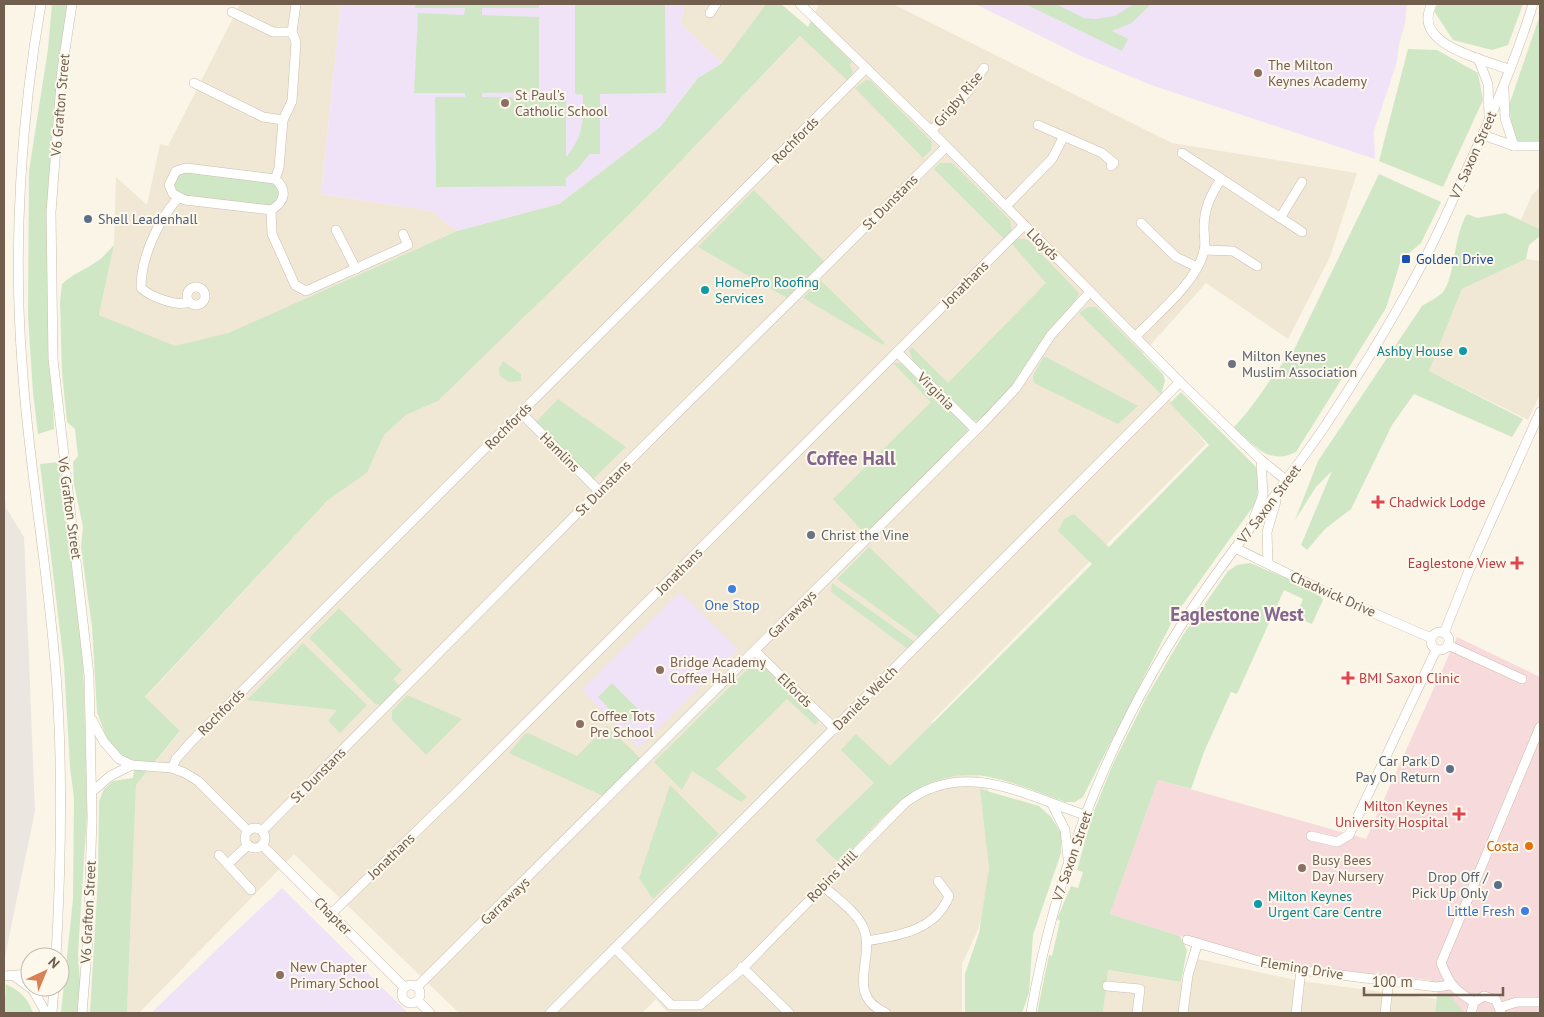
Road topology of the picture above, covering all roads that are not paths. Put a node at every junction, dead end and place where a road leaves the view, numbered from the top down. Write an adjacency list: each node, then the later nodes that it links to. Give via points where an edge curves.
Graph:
1 (41, 4): 88 (street, via 32,54 20,215 21,361 57,686 62,838)
2 (72, 4): 65 (street, V6 Grafton Street, via 62,70 51,212 53,359 82,605)
3 (296, 4): 10 (street)
4 (716, 4): 9 (street)
5 (800, 4): 12 (street, Lloyds)
6 (1432, 4): 11 (street, via 1428,25 1434,36)
7 (1533, 4): 14 (street, V7 Saxon Street)
8 (232, 12): 10 (street, via 273,32)
9 (710, 13)
10 (292, 32): 17 (street, via 296,42 292,101)
11 (1478, 58): 14 (street); 18 (street, via 1488,84)
12 (866, 68): 20 (street, Lloyds); 50 (street, Rochfords)
13 (984, 68): 20 (street, Grigby Rise, via 969,90)
14 (1510, 70): 16 (street, V7 Saxon Street)
15 (194, 83): 17 (street, via 263,117)
16 (1504, 86): 18 (street, V7 Saxon Street); 23 (street, via 1505,118)
17 (283, 120): 29 (street, via 279,168)
18 (1489, 121): 21 (street, V7 Saxon Street)
19 (1038, 125): 22 (street)
20 (931, 131): 25 (street, Lloyds)
21 (1483, 135): 23 (street); 53 (street, V7 Saxon Street, via 1414,278 1349,388)
22 (1064, 136): 27 (street, via 1102,153 1114,163); 32 (street, via 1052,159)
23 (1514, 146): 24 (street)
24 (1540, 146)
25 (946, 147): 32 (street, Lloyds); 54 (street, St Dunstans)
26 (1182, 153): 28 (street)
27 (1111, 166)
28 (1220, 179): 34 (street); 40 (street, via 1204,212)
29 (274, 180): 31 (street, via 180,169 172,175 169,185); 33 (street, via 283,188 284,196 280,204)
30 (1302, 182): 34 (street)
31 (178, 198): 33 (street); 45 (street, via 162,218 141,273 141,288 146,293 182,305)
32 (1006, 206): 36 (street, Lloyds)
33 (271, 210): 43 (street, via 272,234 299,289 310,291)
34 (1280, 218): 38 (street)
35 (1141, 223): 42 (street, via 1171,253)
36 (1024, 225): 44 (street, Lloyds); 47 (street, Jonathans)
37 (336, 230): 43 (street)
38 (1302, 232)
39 (403, 234): 43 (street, via 408,244)
40 (1204, 250): 41 (street, via 1234,251); 42 (street)
41 (1258, 266)
42 (1197, 267): 46 (street, via 1187,283)
43 (356, 269)
44 (1089, 293): 46 (street, Lloyds); 51 (street, Garraways, via 1051,335 1016,388)
45 (189, 302)
46 (1135, 337): 48 (street, Lloyds)
47 (897, 352): 51 (street, Virginia); 84 (street, Jonathans, via 458,792)
48 (1180, 382): 52 (street, Lloyds); 67 (street, Daniels Welch)
49 (1540, 412): 59 (street)
50 (521, 413): 54 (street, Hamlins); 69 (street, Rochfords, via 191,742)
51 (976, 430): 63 (street, Garraways)
52 (1261, 460): 53 (street, Lloyds); 56 (street, via 1263,495)
53 (1287, 481): 55 (street, V7 Saxon Street)
54 (599, 491): 74 (street, St Dunstans)
55 (1279, 492): 56 (street, V7 Saxon Street); 58 (street, via 1268,524)
56 (1249, 531): 57 (street, V7 Saxon Street)
57 (1236, 548): 58 (street, Chadwick Drive); 72 (street, V7 Saxon Street, via 1156,668 1124,728)
58 (1268, 564): 60 (street, Chadwick Drive)
59 (1444, 633): 60 (street, via 1435,633); 61 (street, via 1449,639)
60 (1431, 638): 62 (street, via 1431,646)
61 (1448, 645): 62 (street, via 1442,651); 64 (street)
62 (1436, 650): 75 (street, via 1349,835 1338,842)
63 (755, 651): 67 (street, Elfords); 99 (street, Garraways)
64 (1522, 679)
65 (90, 717): 68 (street, via 109,750); 70 (street, V6 Grafton Street)
66 (1540, 727): 96 (street, via 1442,963)
67 (835, 728): 89 (street, Daniels Welch)
68 (132, 765): 69 (street); 70 (street, via 110,776)
69 (172, 768): 73 (street, via 198,781)
70 (92, 792): 107 (street, V6 Grafton Street, via 88,940)
71 (1052, 804): 72 (street, Robins Hill); 79 (street, via 1065,830); 82 (street, Robins Hill, via 994,784 970,780 923,790 905,803)
72 (1086, 815): 79 (street, V7 Saxon Street)
73 (248, 831): 74 (street, via 253,828); 76 (street, via 245,837)
74 (262, 831): 77 (street, via 265,840)
75 (1311, 836)
76 (248, 845): 77 (street, via 254,848); 80 (street)
77 (262, 845): 84 (street, Chapter)
78 (219, 855): 80 (street)
79 (1068, 863): 112 (street, V7 Saxon Street, via 1051,917)
80 (228, 864): 83 (street)
81 (938, 881): 86 (street, via 949,896 946,904 920,929)
82 (823, 886): 86 (street, via 856,917 863,927); 90 (street, Robins Hill)
83 (251, 890)
84 (331, 914): 98 (street, Chapter)
85 (1187, 940): 87 (street, Fleming Drive)
86 (866, 941): 111 (street, via 863,986 868,1000)
87 (1197, 945): 91 (street, Fleming Drive); 114 (street, via 1188,976)
88 (55, 947)
89 (615, 948): 90 (street, Robins Hill, via 671,1005 700,1005); 109 (street, Daniels Welch)
90 (742, 968): 110 (street)
91 (1301, 970): 95 (street, Fleming Drive); 115 (street)
92 (20, 975): 94 (street)
93 (4, 976): 94 (street)
94 (14, 976): 105 (street, via 33,990)
95 (1389, 980): 96 (street, Fleming Drive, via 1437,987); 116 (street)
96 (1450, 984): 102 (street, via 1459,994)
97 (1107, 986): 113 (street, via 1140,989)
98 (404, 987): 99 (street); 101 (street, via 401,993 405,1002 410,1004)
99 (417, 987): 101 (street, via 420,992)
100 (53, 997): 106 (street)
101 (418, 1000): 108 (street)
102 (1474, 1002): 104 (street, via 1489,996 1496,1000); 117 (street)
103 (1540, 1002): 104 (street, via 1517,1002)
104 (1501, 1010)
105 (46, 1013)
106 (52, 1013)
107 (82, 1013)
108 (430, 1013)
109 (550, 1013)
110 (789, 1013)
111 (886, 1013)
112 (1031, 1013)
113 (1137, 1013)
114 (1183, 1013)
115 (1296, 1013)
116 (1385, 1013)
117 (1471, 1013)

